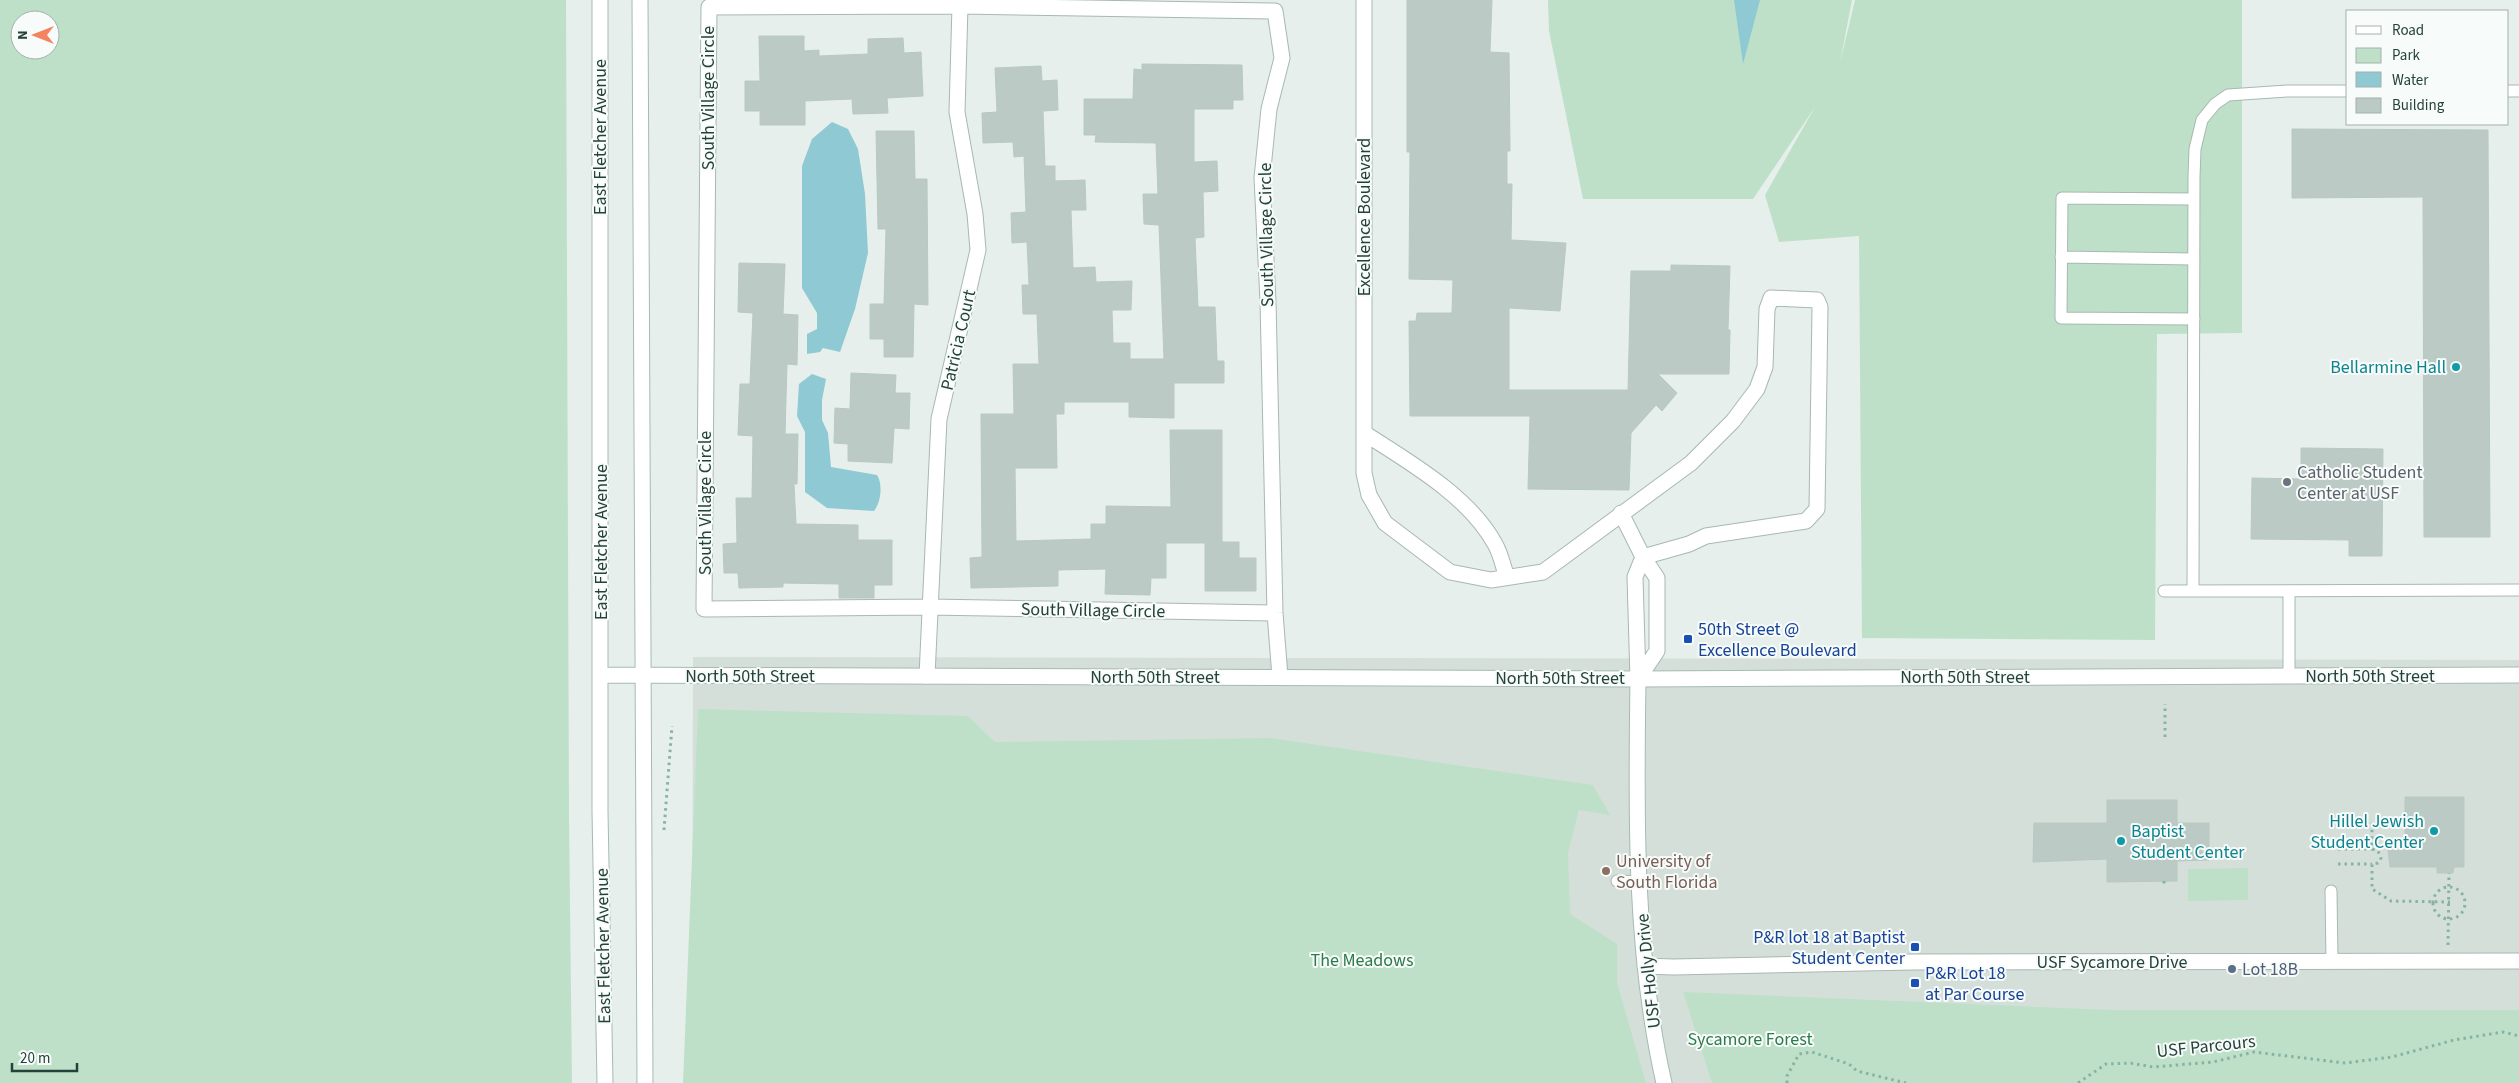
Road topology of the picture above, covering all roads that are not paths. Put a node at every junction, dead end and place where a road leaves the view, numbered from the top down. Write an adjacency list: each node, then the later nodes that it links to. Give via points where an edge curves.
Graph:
1 (600, 0): 20 (street, East Fletcher Avenue)
2 (640, 0): 21 (street)
3 (1364, 0): 10 (street, Excellence Boulevard)
4 (960, 6): 18 (street, Patricia Court, via 957,112 978,250 939,419); 18 (street, South Village Circle, via 709,7 704,610); 19 (street, South Village Circle, via 1276,11 1282,58 1269,109 1262,178)
5 (2346, 91): 6 (lane, via 2228,94 2202,120 2195,149)
6 (2194, 199): 7 (lane, via 2062,198); 8 (lane)
7 (2061, 257): 8 (lane); 9 (lane, via 2061,318)
8 (2194, 259): 9 (lane)
9 (2194, 319): 16 (lane)
10 (1364, 433): 13 (street, via 1430,474 1470,512 1496,544); 13 (street, Excellence Boulevard, via 1364,473 1369,495 1385,522 1450,572 1491,580)
11 (1621, 513): 12 (street); 12 (street, Excellence Boulevard, via 1691,463 1733,421 1757,389 1765,367 1767,308 1771,298 1817,300 1820,307 1817,509 1806,521 1706,536); 13 (street, Excellence Boulevard, via 1543,572)
12 (1643, 557): 26 (street, via 1635,577); 26 (street, via 1657,578 1658,650)
13 (1507, 577)
14 (2519, 590): 17 (lane)
15 (2164, 591): 16 (lane)
16 (2193, 591): 17 (lane)
17 (2289, 591): 24 (lane)
18 (929, 607): 19 (street, South Village Circle); 23 (street, Patricia Court)
19 (1276, 613): 25 (street, South Village Circle)
20 (601, 675): 21 (street, North 50th Street); 33 (street, East Fletcher Avenue)
21 (642, 675): 23 (street, North 50th Street); 34 (street)
22 (2519, 675): 24 (street, North 50th Street)
23 (927, 676): 25 (street, North 50th Street)
24 (2289, 676): 26 (street, North 50th Street)
25 (1280, 677): 26 (street, North 50th Street)
26 (1638, 679): 28 (street, USF Holly Drive)
27 (1616, 881): 28 (lane)
28 (1640, 882): 32 (street, USF Holly Drive)
29 (2331, 891): 31 (lane)
30 (2519, 960): 31 (street, USF Sycamore Drive)
31 (2332, 962): 32 (street, USF Sycamore Drive)
32 (1645, 966): 35 (street, USF Holly Drive)
33 (605, 1083)
34 (645, 1083)
35 (1664, 1083)

